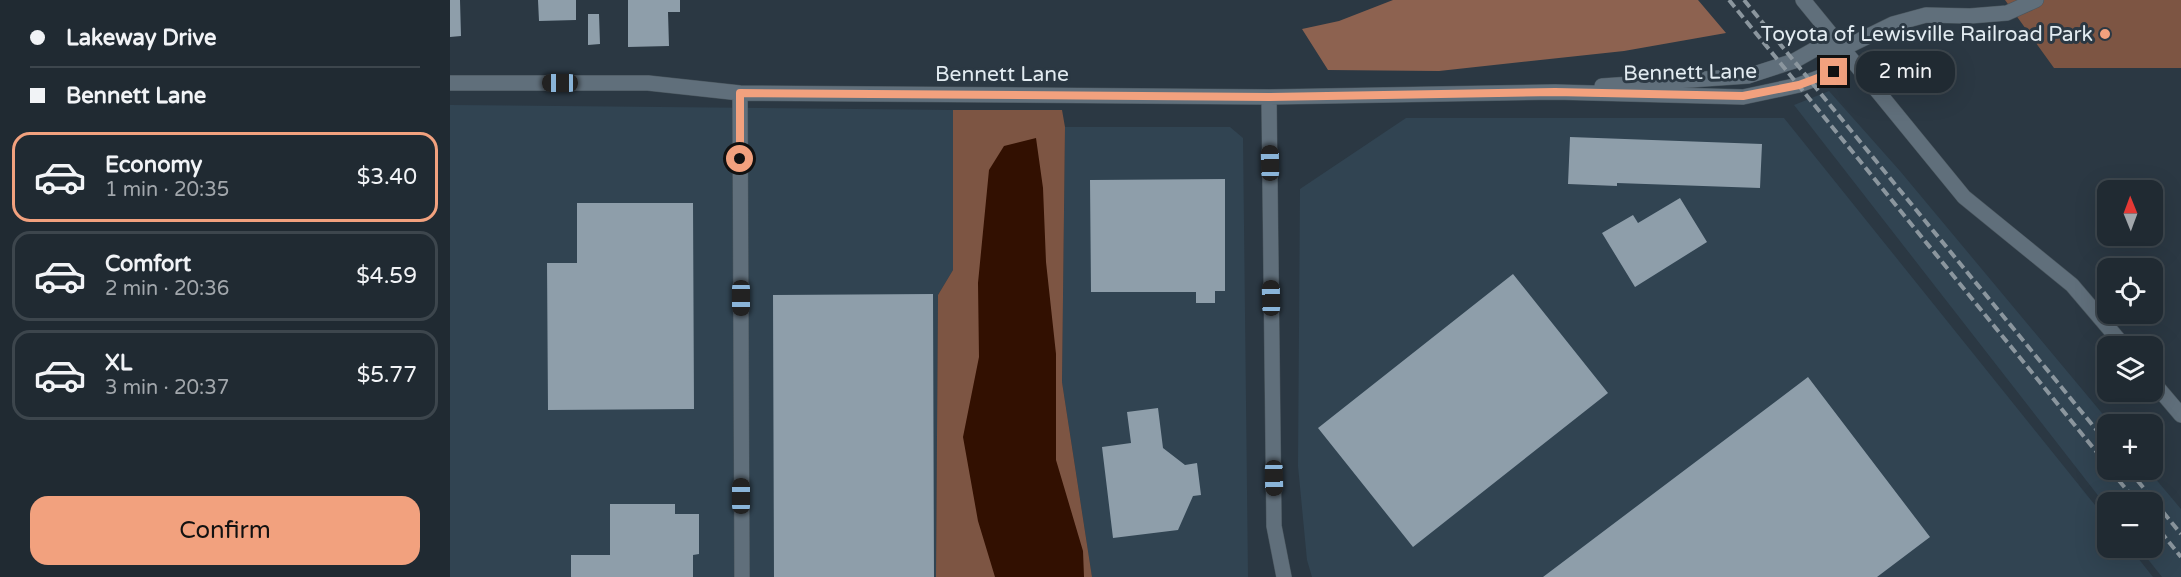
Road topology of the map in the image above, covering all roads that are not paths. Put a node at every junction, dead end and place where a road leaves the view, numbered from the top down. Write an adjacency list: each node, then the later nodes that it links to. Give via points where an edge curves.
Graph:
1 (1803, 0): 3 (street)
2 (2036, 0): 3 (street, Bennett Lane, via 2007,13 1926,15 1893,24)
3 (1842, 49): 5 (street, Bennett Lane, via 1817,48 1794,61 1748,75 1633,82); 5 (street, Bennett Lane, via 1834,72 1799,85 1743,96); 8 (street, via 1964,197 2072,285)
4 (450, 83): 6 (street, Bennett Lane, via 648,83)
5 (1555, 92): 7 (street, Bennett Lane)
6 (740, 93): 7 (street, Bennett Lane); 11 (street)
7 (1269, 97): 12 (street, via 1274,526)
8 (2115, 336)
9 (2163, 394): 10 (street)
10 (2181, 415)
11 (741, 577)
12 (1284, 577)

